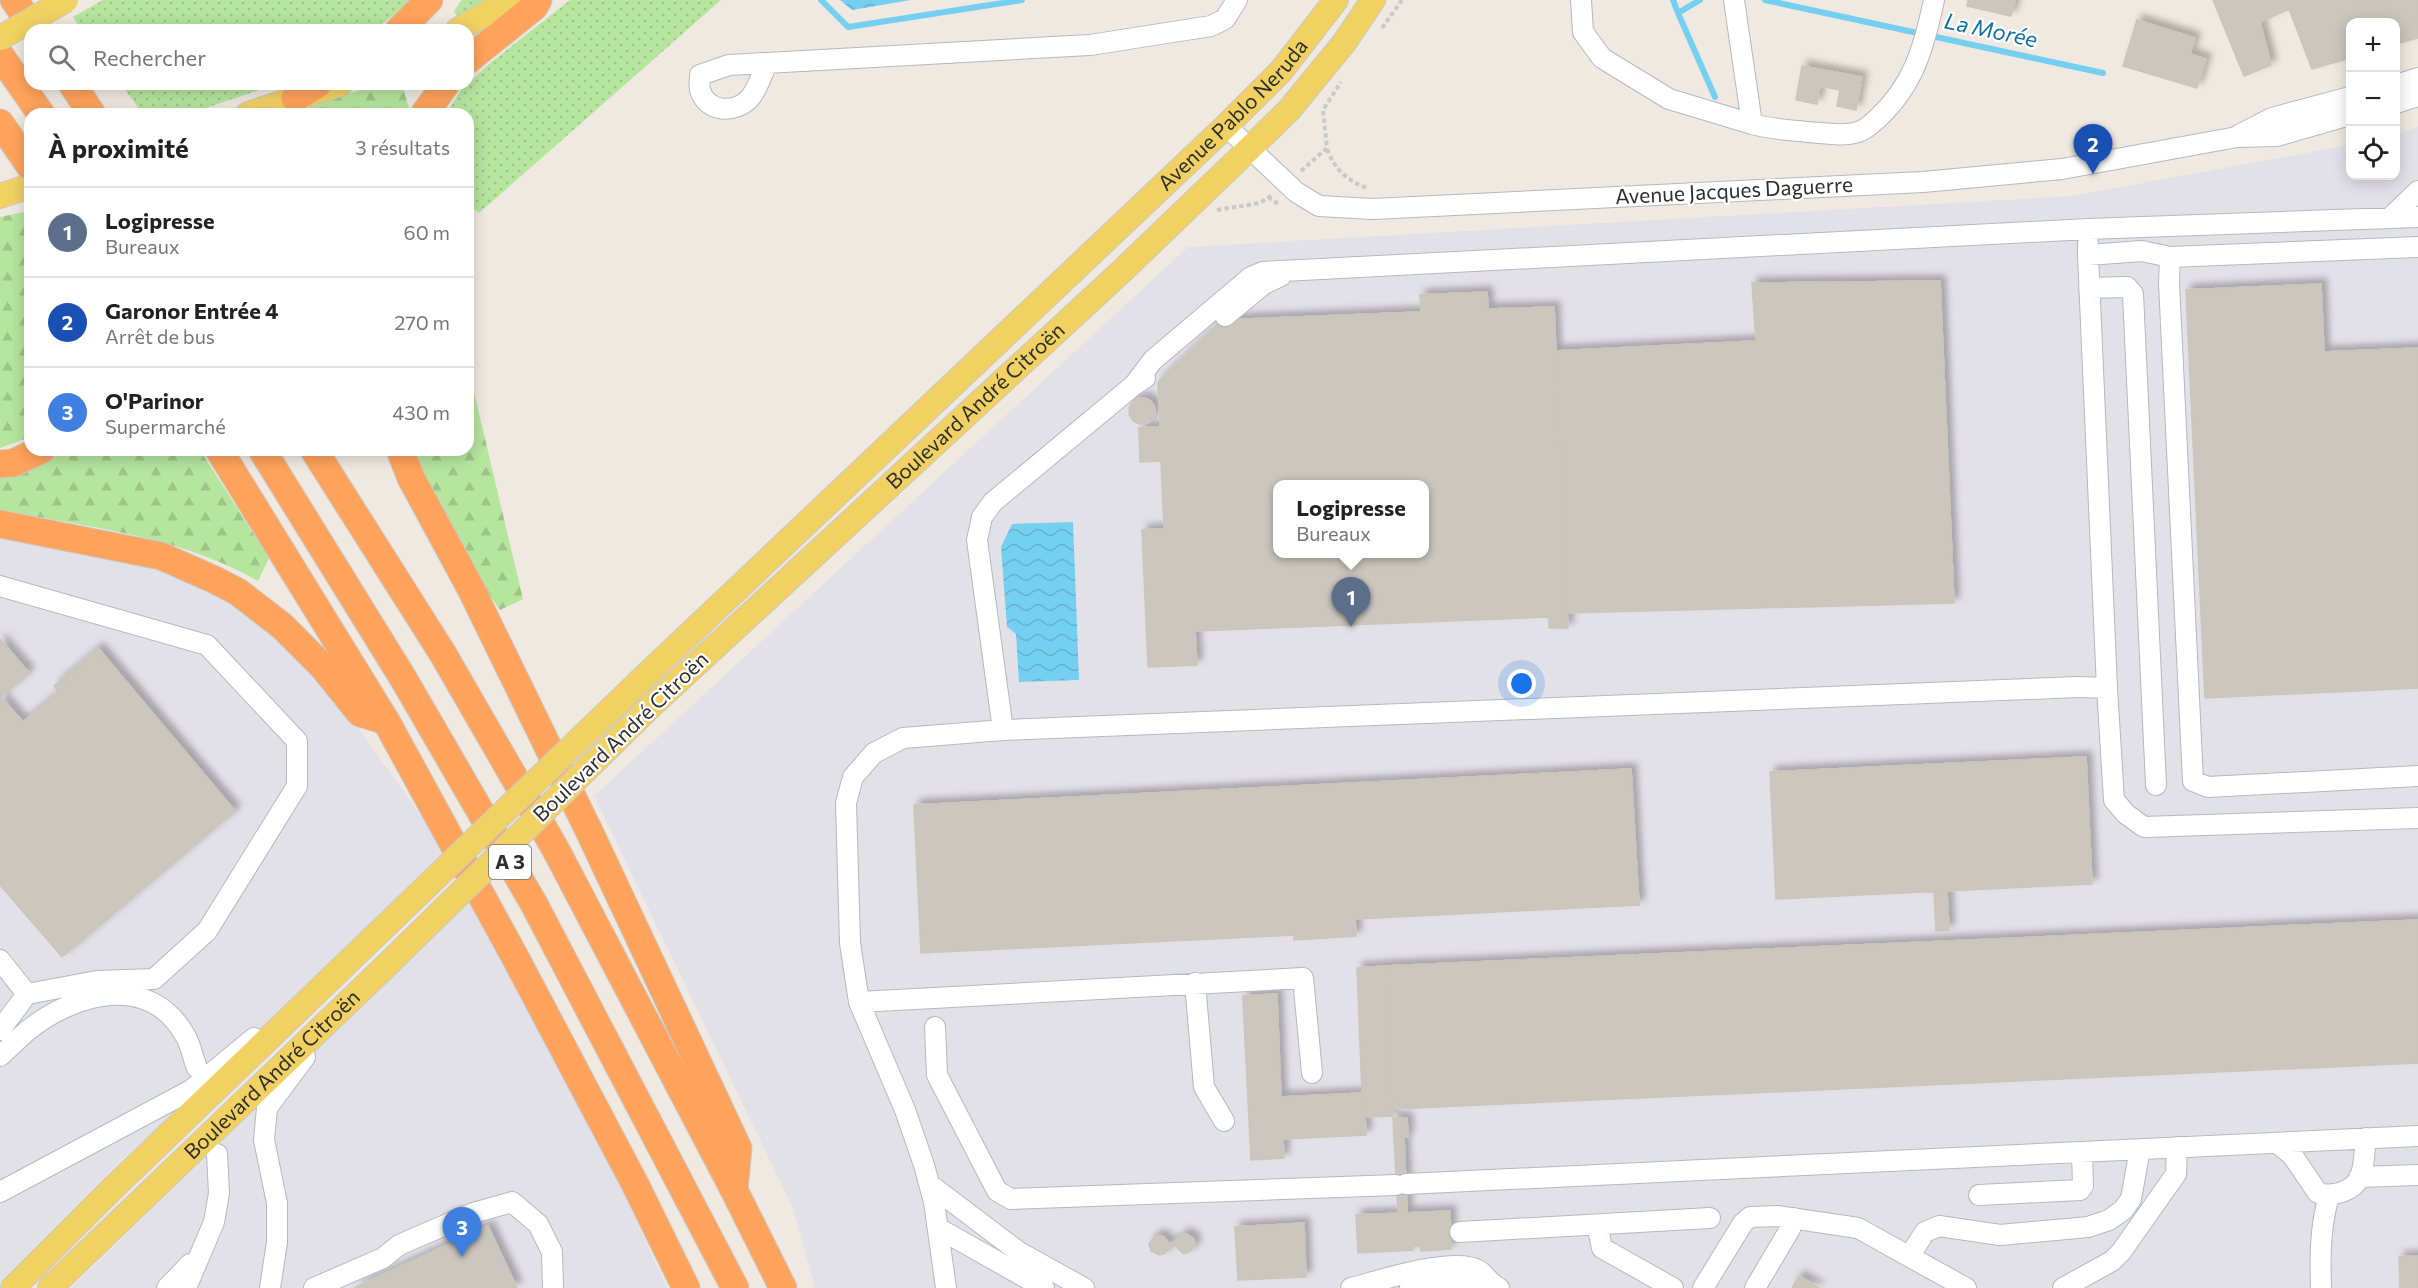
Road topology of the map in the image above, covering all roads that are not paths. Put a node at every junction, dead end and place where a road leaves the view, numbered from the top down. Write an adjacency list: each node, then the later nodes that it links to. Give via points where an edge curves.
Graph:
1 (14, 0): 15 (highway)
2 (43, 0): 16 (highway, via 52,14)
3 (66, 0): 13 (main road, bridge)
4 (429, 0): 17 (highway)
5 (509, 0): 18 (main road)
6 (538, 0): 21 (highway)
7 (1237, 0): 22 (street, via 1225,19 1211,26 1090,45)
8 (1336, 0): 40 (main road, Avenue Pablo Neruda, via 1281,71)
9 (1373, 0): 42 (main road, Avenue Pablo Neruda, via 1289,110)
10 (1581, 0): 39 (street, via 1583,32 1602,58 1669,99)
11 (1734, 0): 39 (street)
12 (1934, 0): 39 (street, via 1923,50 1910,78 1888,109 1859,132 1846,135)
13 (24, 24)
14 (24, 24): 19 (main road, bridge)
15 (31, 24)
16 (51, 24)
17 (405, 24)
18 (468, 24)
19 (0, 38)
20 (0, 55): 24 (highway)
21 (474, 55)
22 (767, 64)
23 (2414, 88): 32 (street)
24 (24, 90)
25 (24, 90): 33 (highway)
26 (76, 90): 34 (highway)
27 (308, 90): 30 (highway)
28 (321, 90): 30 (main road)
29 (442, 90): 36 (highway)
30 (295, 98): 35 (main road)
31 (2346, 98): 41 (street, Avenue Jacques Daguerre, via 2272,118)
32 (2400, 100)
33 (37, 108)
34 (88, 108)
35 (266, 108)
36 (428, 108)
37 (2346, 116): 41 (street, Avenue Jacques Daguerre, via 2277,136)
38 (0, 123): 43 (highway)
39 (1752, 124)
40 (1226, 126): 42 (street, Avenue Jacques Daguerre); 50 (main road, Avenue Pablo Neruda)
41 (2236, 136): 42 (street, Avenue Jacques Daguerre, via 2062,169 1923,182 1373,209 1319,206 1296,192)
42 (1250, 148): 49 (main road, Avenue Pablo Neruda)
43 (24, 157)
44 (24, 188): 46 (main road)
45 (2418, 191): 48 (street)
46 (0, 196)
47 (2418, 217): 48 (street)
48 (2390, 218): 51 (street)
49 (1174, 220): 72 (main road, Boulevard André Citroën, bridge, via 651,706)
50 (1124, 224): 71 (main road, Boulevard André Citroën, bridge)
51 (2088, 230): 53 (street); 66 (street, via 1263,272 1251,277 1153,360 1134,385 993,502 982,517 977,540 980,635)
52 (2418, 247): 54 (street)
53 (2088, 255): 54 (street, via 2142,251); 55 (street)
54 (2170, 257): 67 (street, via 2193,781 2208,787)
55 (2090, 288): 64 (street); 68 (street, via 2127,288 2133,294)
56 (28, 456): 61 (highway)
57 (223, 456): 65 (highway)
58 (266, 456): 112 (highway, A 3, via 403,678 534,904)
59 (318, 456): 92 (highway, A 3, via 443,654 550,840)
60 (402, 456): 92 (highway, via 590,833 738,1148)
61 (0, 464)
62 (0, 524): 65 (highway, via 160,556 215,580 238,592 282,626 323,667 360,713)
63 (0, 586): 74 (street, via 207,645 297,741 297,786 207,931 154,979 97,981)
64 (2107, 688): 66 (street); 69 (street, via 2114,800 2144,827)
65 (386, 721): 111 (highway, via 635,1184)
66 (1003, 730): 75 (street, via 903,738 874,753 853,777 846,803 850,943)
67 (2418, 777)
68 (2156, 785)
69 (2418, 818)
70 (0, 960): 74 (street)
71 (336, 973): 93 (street, via 191,1090); 104 (main road, Boulevard André Citroën)
72 (369, 981): 105 (main road, Boulevard André Citroën); 108 (street, via 288,1077 267,1108 264,1140 277,1203 278,1242)
73 (1195, 983): 75 (street); 80 (street, via 1303,978); 81 (street, via 1204,1087)
74 (27, 994): 77 (street)
75 (859, 1002): 91 (street, via 905,1110)
76 (935, 1027): 87 (street, via 937,1075 997,1191 1011,1199)
77 (0, 1030)
78 (0, 1056): 79 (street, via 29,1030 67,1006 107,994 137,995 165,1010 186,1037)
79 (197, 1068)
80 (1312, 1073)
81 (1224, 1121)
82 (2418, 1136): 83 (street)
83 (2366, 1138): 84 (street); 90 (street)
84 (2277, 1143): 85 (street); 95 (street, via 2292,1155 2318,1193)
85 (2177, 1147): 86 (street); 123 (street, via 2176,1174 2121,1252)
86 (2140, 1149): 87 (street); 102 (street, via 2131,1199 2109,1220 2088,1227 2000,1235 1939,1226 1925,1232)
87 (2082, 1152): 94 (street, via 2084,1186 2080,1190)
88 (217, 1154): 101 (street, via 219,1193 214,1222)
89 (2418, 1175): 90 (street)
90 (2360, 1178): 95 (street, via 2345,1191)
91 (929, 1184): 99 (street); 116 (street, via 1019,1252)
92 (734, 1190): 113 (highway, A 3)
93 (3, 1191)
94 (1979, 1195)
95 (2329, 1196): 124 (street, via 2323,1218)
96 (1710, 1218): 98 (street)
97 (1794, 1218): 102 (street, via 1858,1228); 120 (street, via 1750,1217); 121 (street)
98 (1597, 1225): 100 (street); 119 (street, via 1602,1248)
99 (938, 1228): 114 (street); 115 (street)
100 (1460, 1232)
101 (204, 1246): 106 (street); 107 (street)
102 (1910, 1255): 122 (street)
103 (1494, 1285): 117 (street, via 1479,1270 1458,1265 1425,1269); 118 (street, via 1479,1287 1455,1281)
104 (12, 1288)
105 (50, 1288)
106 (167, 1288)
107 (186, 1288)
108 (270, 1288)
109 (314, 1288): 110 (street, via 472,1213 512,1202 538,1224 552,1252)
110 (553, 1288)
111 (686, 1288)
112 (735, 1288)
113 (783, 1288)
114 (946, 1288)
115 (1044, 1288)
116 (1084, 1288)
117 (1351, 1288)
118 (1410, 1288)
119 (1673, 1288)
120 (1703, 1288)
121 (1755, 1288)
122 (1966, 1288)
123 (2062, 1288)
124 (2321, 1288)

